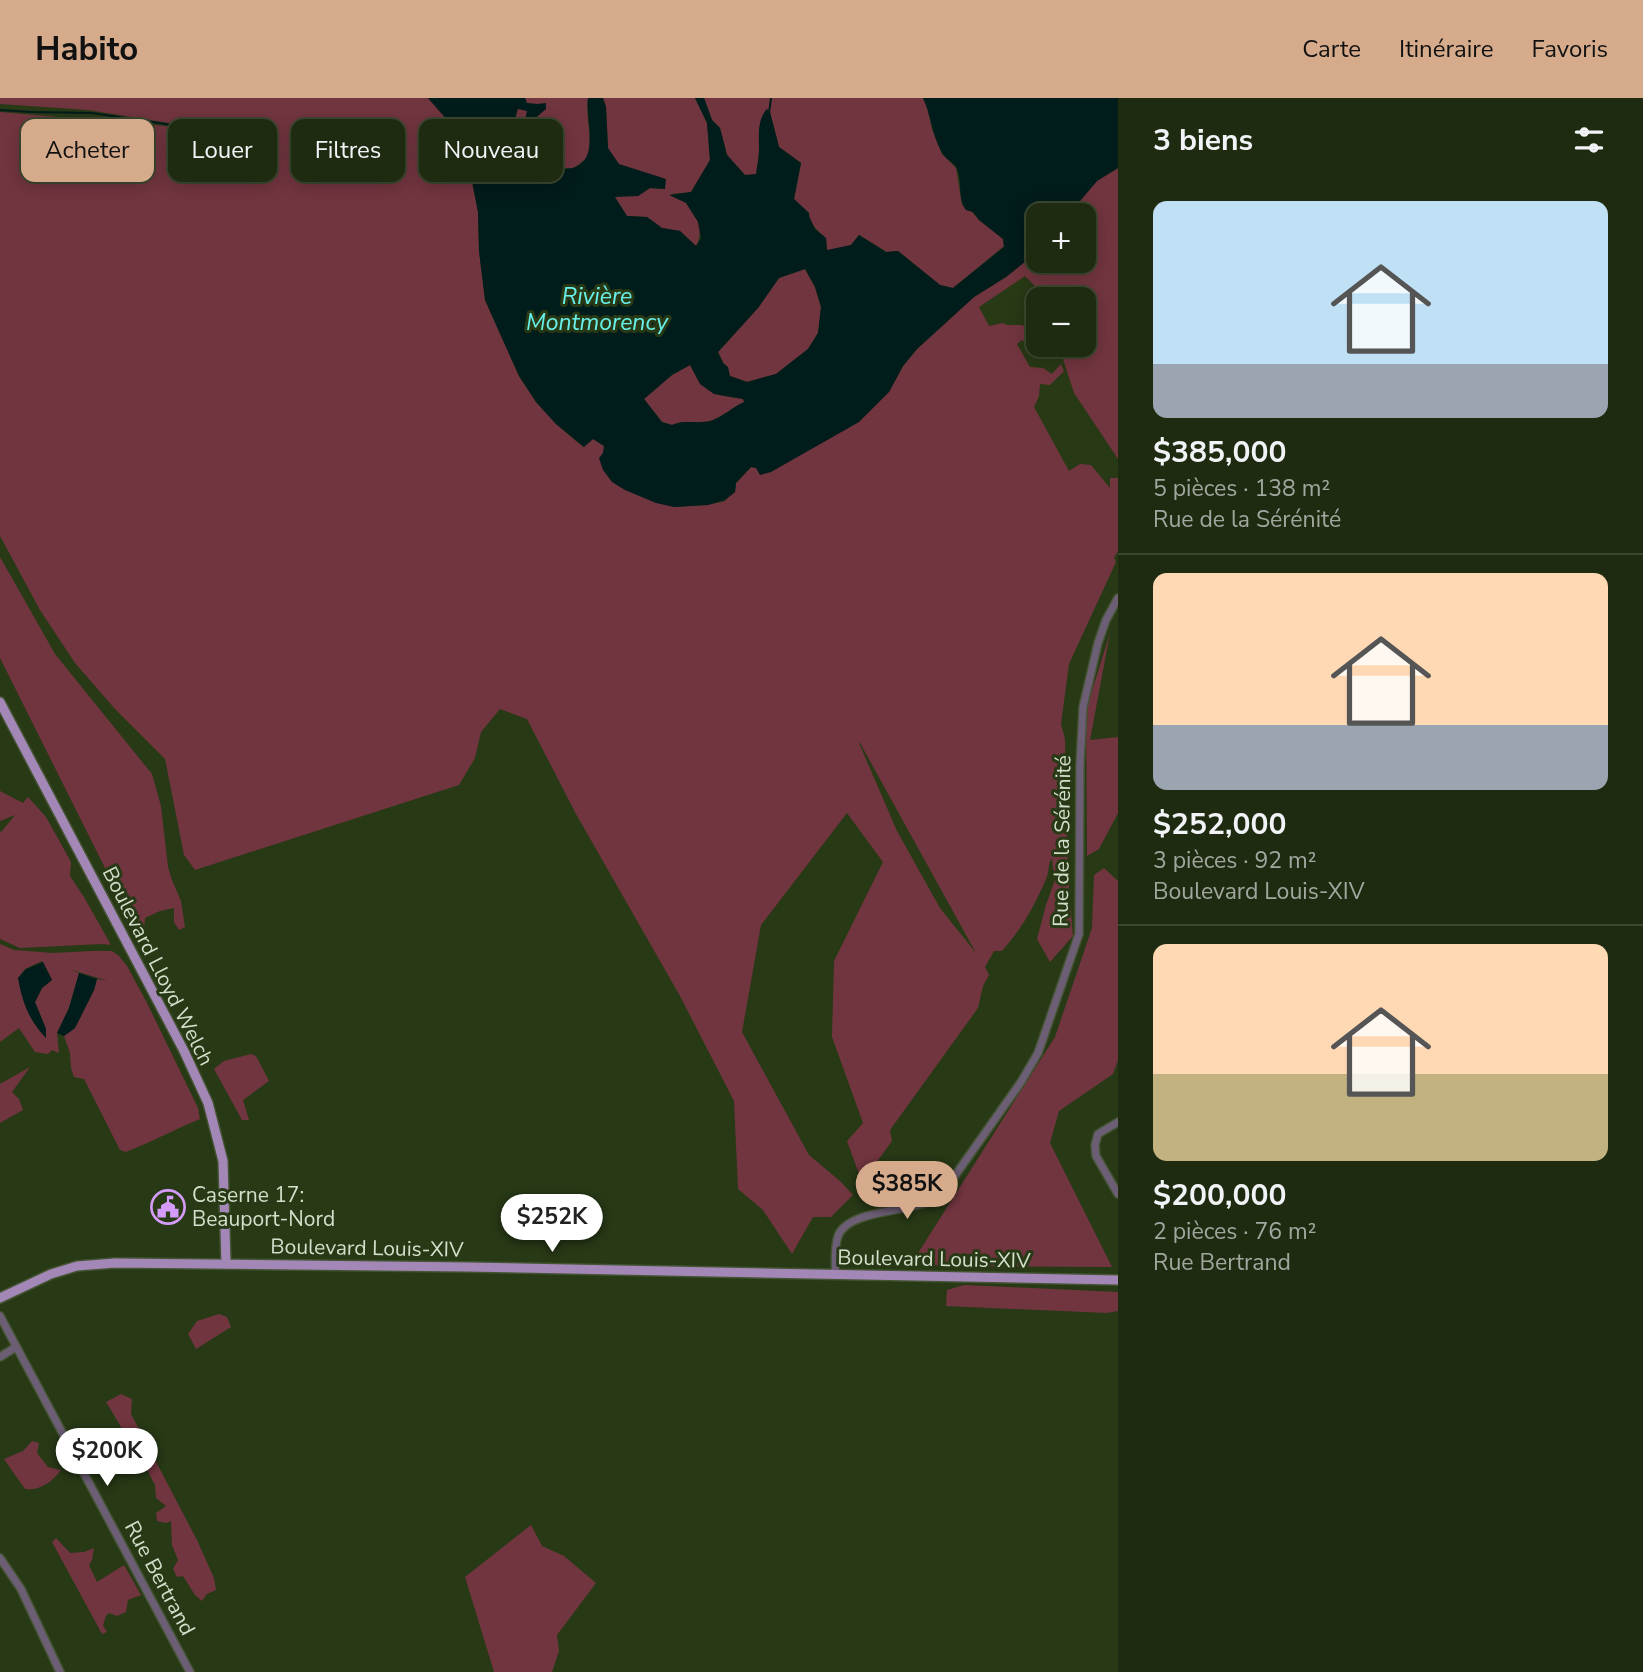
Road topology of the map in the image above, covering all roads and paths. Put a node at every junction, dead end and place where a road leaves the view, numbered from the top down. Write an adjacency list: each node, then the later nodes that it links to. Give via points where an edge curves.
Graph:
1 (1118, 598): 6 (street, Rue de la Sérénité, via 1098,643 1083,707 1080,934 1038,1053 938,1196 860,1219 839,1232)
2 (0, 702): 5 (main road, Boulevard Lloyd Welch, via 208,1103 223,1161)
3 (1118, 1122): 4 (street, via 1098,1134 1095,1145)
4 (1118, 1194)
5 (226, 1264): 6 (main road, Boulevard Louis-XIV); 8 (main road, Boulevard Louis-XIV, via 77,1266)
6 (835, 1275): 7 (main road, Boulevard Louis-XIV)
7 (1118, 1280)
8 (0, 1298)
9 (0, 1316): 10 (street, Rue Bertrand)
10 (16, 1347): 11 (street); 14 (street, Rue Bertrand)
11 (0, 1357)
12 (0, 1558): 13 (street)
13 (60, 1672)
14 (190, 1672)

